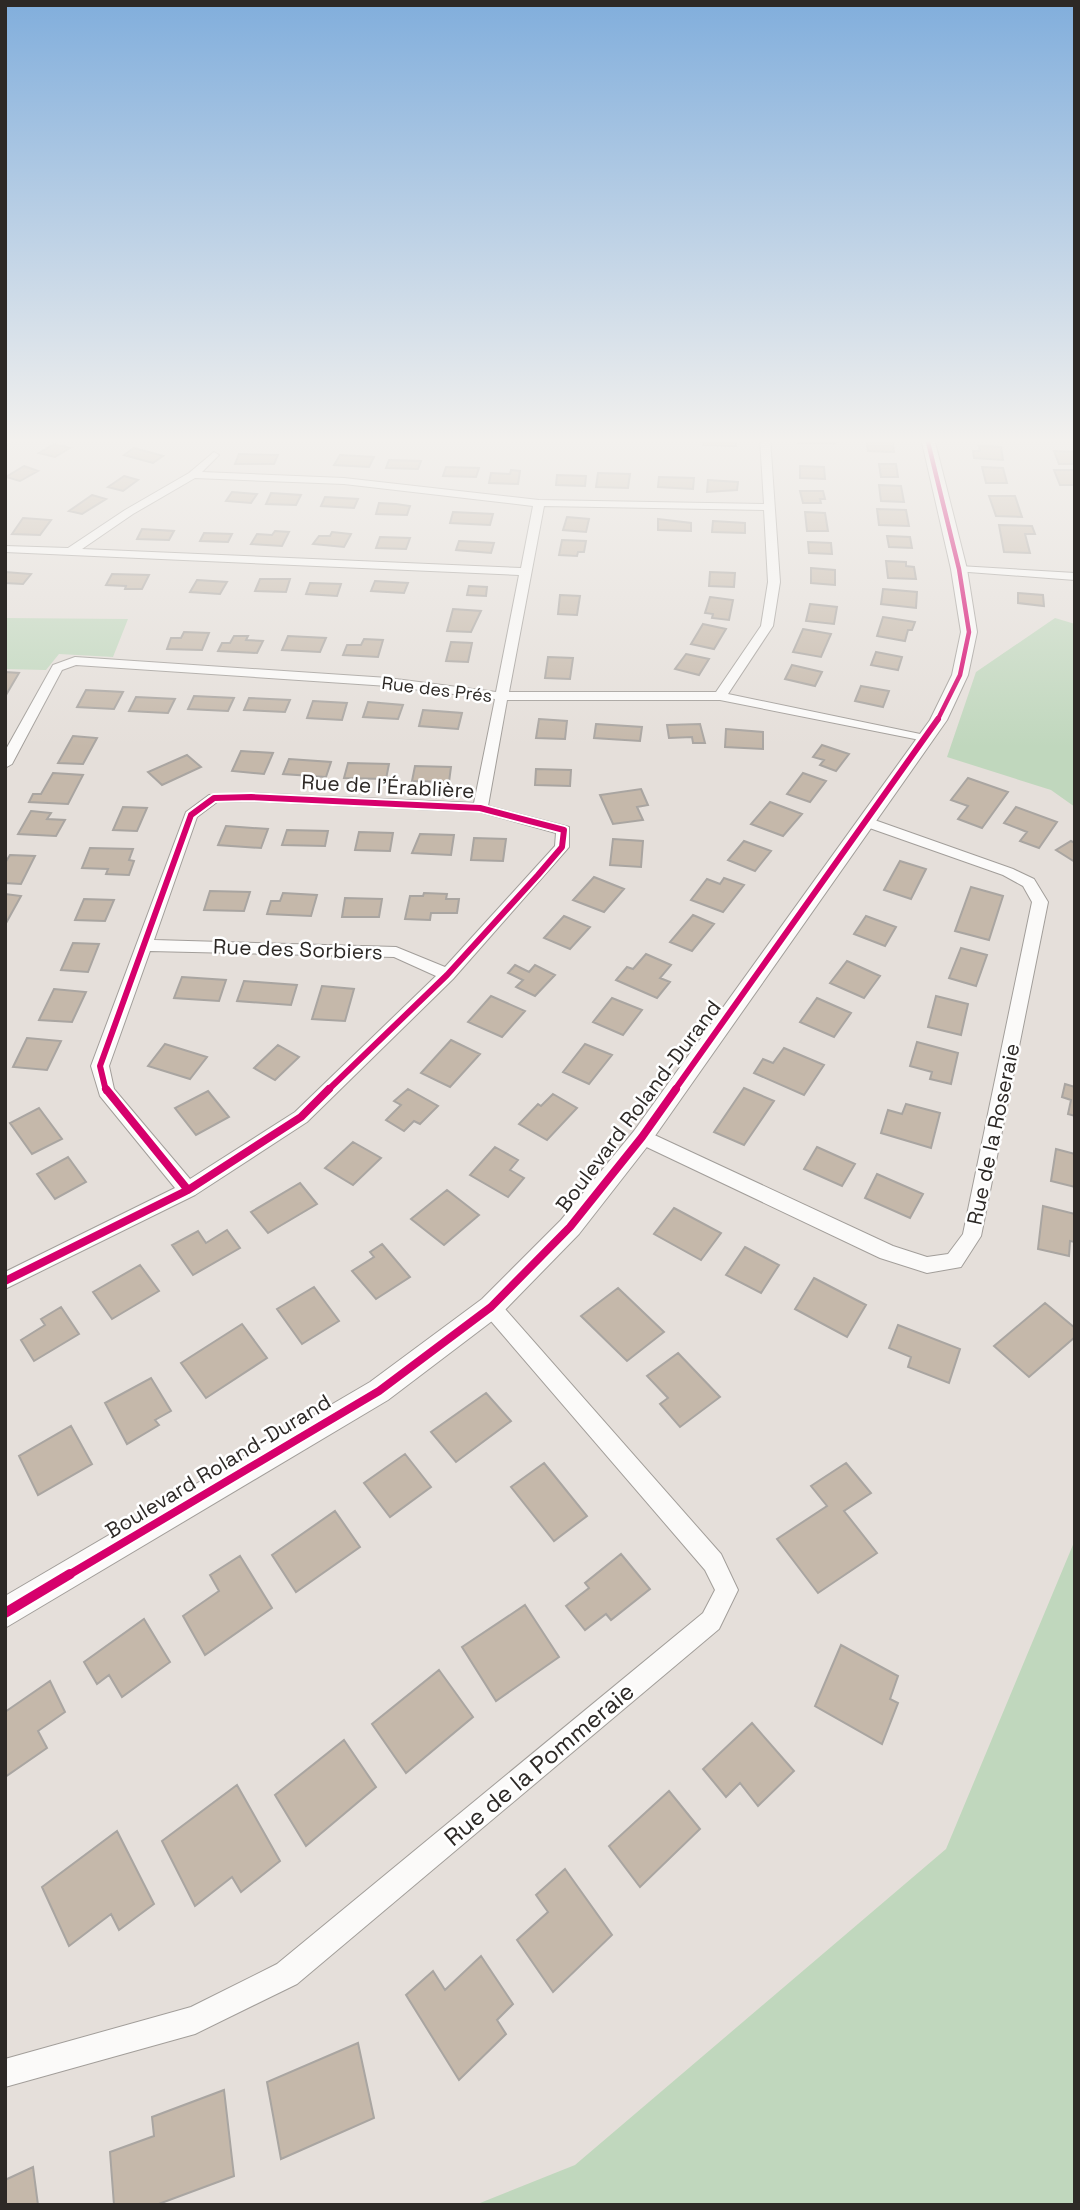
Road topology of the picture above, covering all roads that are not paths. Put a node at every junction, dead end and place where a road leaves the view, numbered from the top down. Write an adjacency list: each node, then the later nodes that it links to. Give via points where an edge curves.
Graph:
1 (86, 541): 6 (street)
2 (531, 541): 8 (street)
3 (771, 541): 11 (street, via 774,582 766,626)
4 (952, 541): 7 (street, Boulevard Roland-Durand)
5 (5, 549): 6 (street)
6 (72, 551): 8 (street)
7 (959, 569): 9 (street); 12 (street, Boulevard Roland-Durand, via 969,632 960,675)
8 (525, 572): 10 (street)
9 (1075, 577)
10 (500, 696): 11 (street, Rue des Prés); 13 (street, Rue des Prés, via 388,682 75,661 57,668); 14 (street)
11 (720, 696): 12 (street, Rue des Prés)
12 (925, 739): 15 (street, Boulevard Roland-Durand)
13 (5, 764)
14 (480, 808): 16 (street, Rue de l'Érablière, via 214,798 191,814); 17 (street, Rue de l'Érablière, via 564,830 562,847)
15 (866, 822): 18 (street, Boulevard Roland-Durand); 18 (street, Rue de la Roseraie, via 1008,872 1029,883 1040,902 972,1236 954,1261 927,1265 887,1252)
16 (145, 944): 17 (street, Rue des Sorbiers, via 396,953); 19 (street, Rue de l'Érablière, via 100,1066 106,1091)
17 (447, 975): 19 (street, Rue de l'Érablière, via 302,1117)
18 (642, 1137): 21 (street, Boulevard Roland-Durand, via 570,1227)
19 (188, 1190): 20 (street, Rue de l'Érablière)
20 (5, 1281)
21 (491, 1307): 22 (street, Boulevard Roland-Durand, via 379,1391); 23 (street, Rue de la Pommeraie, via 713,1562 727,1590 711,1621 287,1975 195,2020)
22 (5, 1613)
23 (5, 2073)

